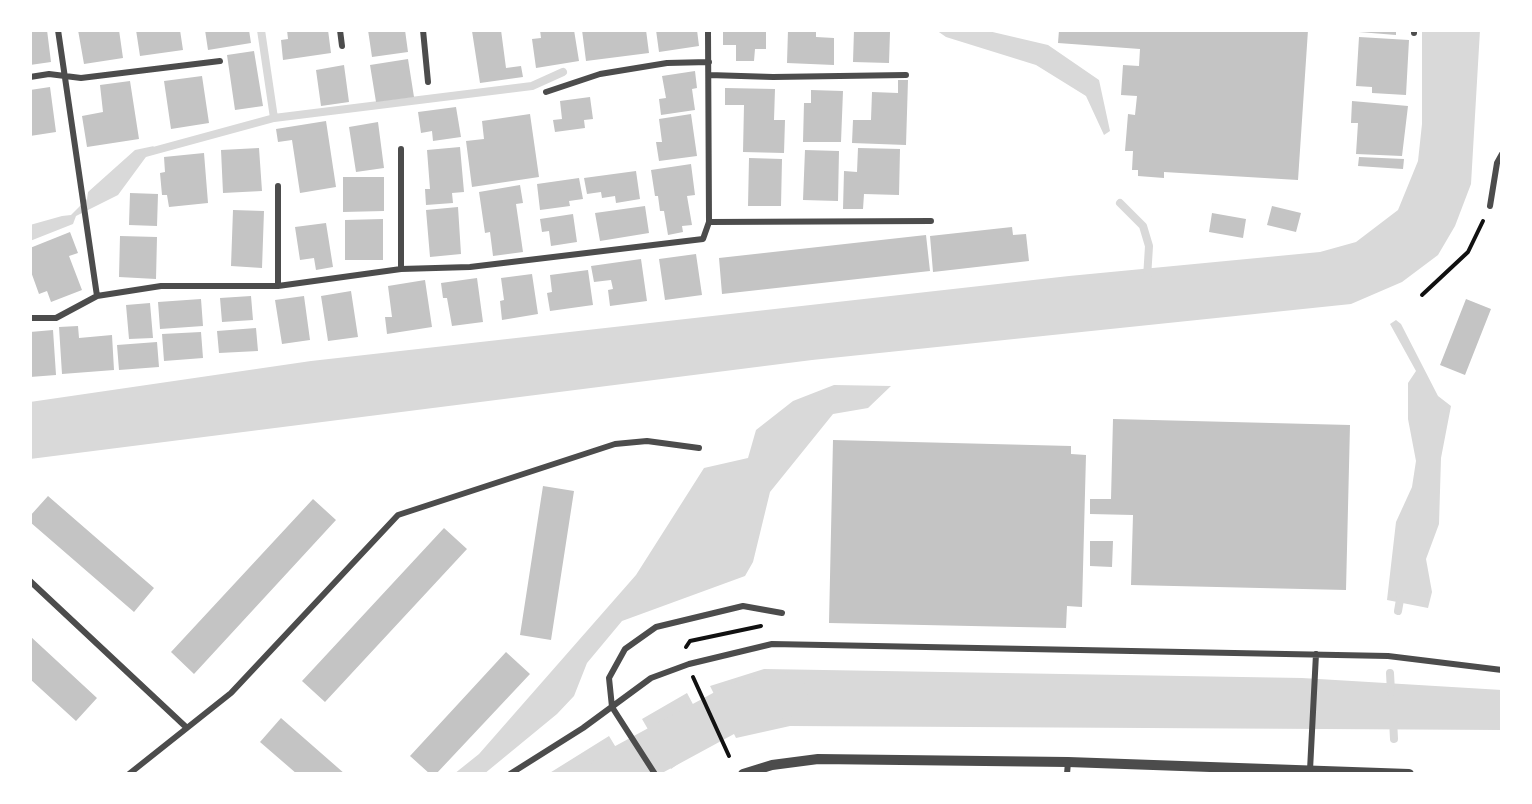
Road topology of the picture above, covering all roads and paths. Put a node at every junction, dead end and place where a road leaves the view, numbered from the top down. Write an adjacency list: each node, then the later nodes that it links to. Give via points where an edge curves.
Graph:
1 (58, 30): 10 (street)
2 (340, 30): 5 (street)
3 (423, 30): 12 (street)
4 (708, 30): 7 (street)
5 (342, 46)
6 (220, 61): 10 (street, via 81,78)
7 (709, 62): 8 (street); 13 (street, via 667,63 600,74)
8 (709, 75): 9 (street); 19 (street)
9 (906, 75)
10 (64, 76): 11 (street); 23 (street)
11 (30, 77)
12 (428, 82)
13 (546, 92)
14 (401, 149): 20 (street)
15 (1502, 154): 17 (street)
16 (278, 186): 21 (street)
17 (1490, 206): 22 (path, via 1468,252)
18 (931, 221): 19 (street)
19 (709, 222): 20 (street, via 703,239 470,267)
20 (401, 269): 21 (street)
21 (278, 286): 23 (street, via 161,286)
22 (1422, 295)
23 (97, 296): 24 (street, via 56,318)
24 (30, 318)
25 (699, 448): 32 (street, via 647,441 615,444 398,515 231,693)
26 (30, 581): 32 (street)
27 (782, 613): 31 (street, via 743,606 656,627 625,650 609,678)
28 (1316, 654): 29 (street, via 1388,656); 31 (street, via 772,644 688,664 651,678); 35 (street)
29 (1502, 670)
30 (691, 673): 33 (path)
31 (612, 707): 37 (street); 38 (street)
32 (187, 728): 36 (street)
33 (729, 756)
34 (1068, 762): 35 (street); 39 (street, via 818,759 772,765); 40 (street)
35 (1310, 770): 41 (street)
36 (129, 774)
37 (510, 774)
38 (655, 774)
39 (743, 774)
40 (1067, 774)
41 (1409, 774)

